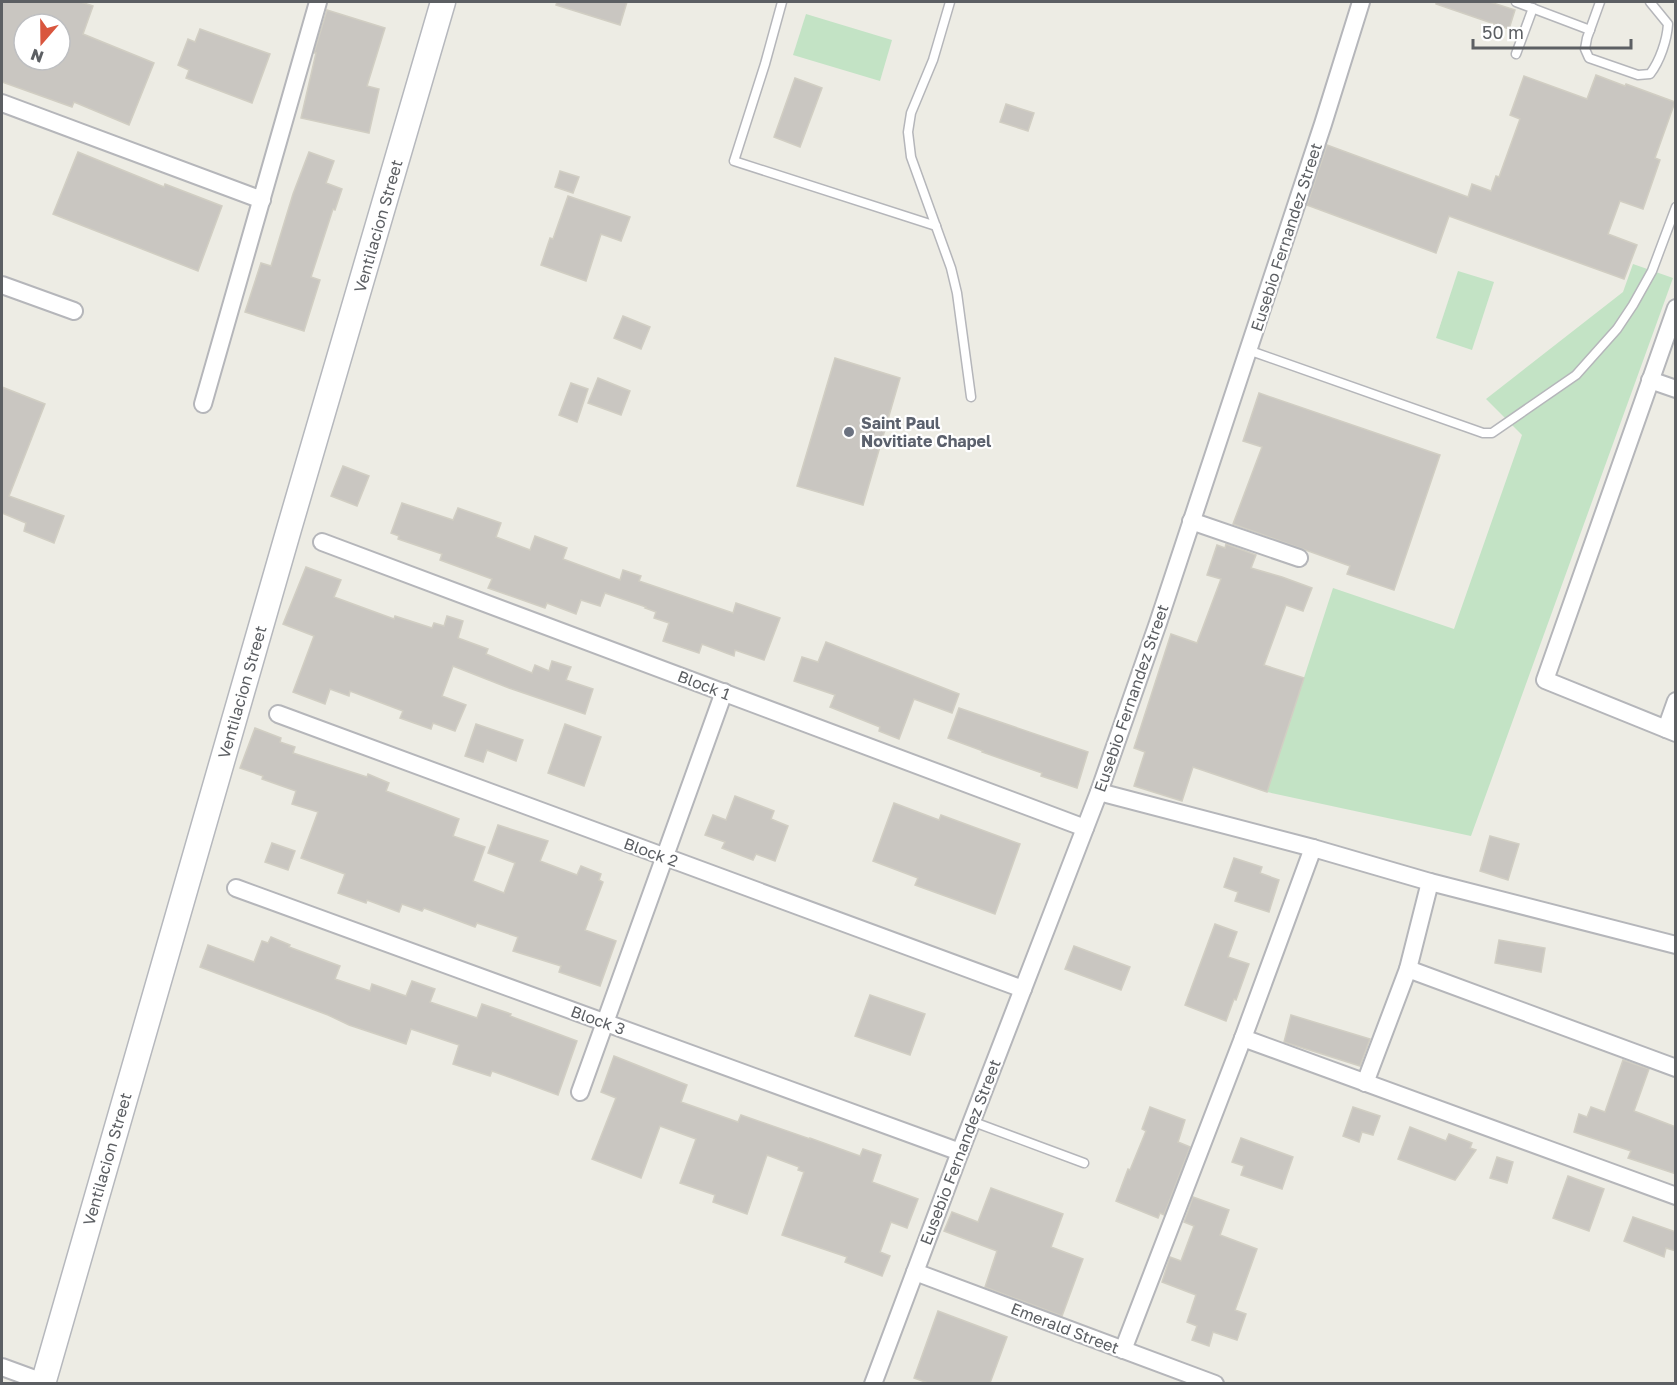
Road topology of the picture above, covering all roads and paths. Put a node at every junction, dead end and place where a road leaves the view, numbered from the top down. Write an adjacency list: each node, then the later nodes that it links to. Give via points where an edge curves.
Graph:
1 (318, 2): 13 (street)
2 (443, 2): 52 (street, Ventilacion Street)
3 (783, 2): 15 (lane, via 734,161)
4 (950, 2): 15 (lane, via 933,60 910,113 908,132 910,157)
5 (1361, 2): 19 (street, Eusebio Fernandez Street)
6 (1516, 2): 9 (lane)
7 (1600, 2): 10 (lane)
8 (1649, 2): 10 (lane, via 1668,24 1650,74 1638,75 1590,58 1585,49)
9 (1533, 8): 10 (lane); 11 (lane)
10 (1590, 30)
11 (1516, 54)
12 (2, 103): 13 (street)
13 (262, 200): 23 (street)
14 (1676, 207): 19 (lane, via 1653,270 1617,329 1576,375 1492,433)
15 (936, 225): 22 (lane, via 957,293)
16 (2, 285): 18 (street)
17 (1676, 308): 20 (street)
18 (74, 310)
19 (1248, 350): 24 (street, Eusebio Fernandez Street)
20 (1650, 380): 21 (street); 30 (street, via 1545,680)
21 (1676, 389)
22 (971, 397)
23 (203, 404)
24 (1191, 521): 26 (street); 31 (street, Eusebio Fernandez Street)
25 (322, 542): 27 (street, Block 1)
26 (1299, 558)
27 (724, 692): 32 (street, Block 1); 34 (street)
28 (1676, 701): 30 (street)
29 (278, 714): 34 (street, Block 2)
30 (1671, 731)
31 (1099, 792): 32 (street, Eusebio Fernandez Street); 33 (street)
32 (1085, 828): 39 (street, Eusebio Fernandez Street)
33 (1313, 848): 35 (street); 41 (street)
34 (664, 857): 39 (street, Block 2); 40 (street)
35 (1430, 882): 37 (street); 38 (street)
36 (236, 888): 40 (street, Block 3)
37 (1676, 945)
38 (1408, 969): 42 (street); 43 (street)
39 (1023, 989): 45 (street, Eusebio Fernandez Street)
40 (605, 1023): 44 (street); 46 (street, Block 3)
41 (1243, 1038): 43 (street); 50 (street)
42 (1676, 1068)
43 (1365, 1083): 48 (street)
44 (580, 1092)
45 (971, 1121): 46 (street, Eusebio Fernandez Street); 47 (lane)
46 (960, 1152): 49 (street, Eusebio Fernandez Street)
47 (1084, 1163)
48 (1676, 1196)
49 (915, 1272): 50 (street, Emerald Street); 53 (street, Eusebio Fernandez Street)
50 (1123, 1350): 54 (street, Emerald Street)
51 (2, 1367): 52 (street)
52 (43, 1383)
53 (873, 1383)
54 (1215, 1383)

